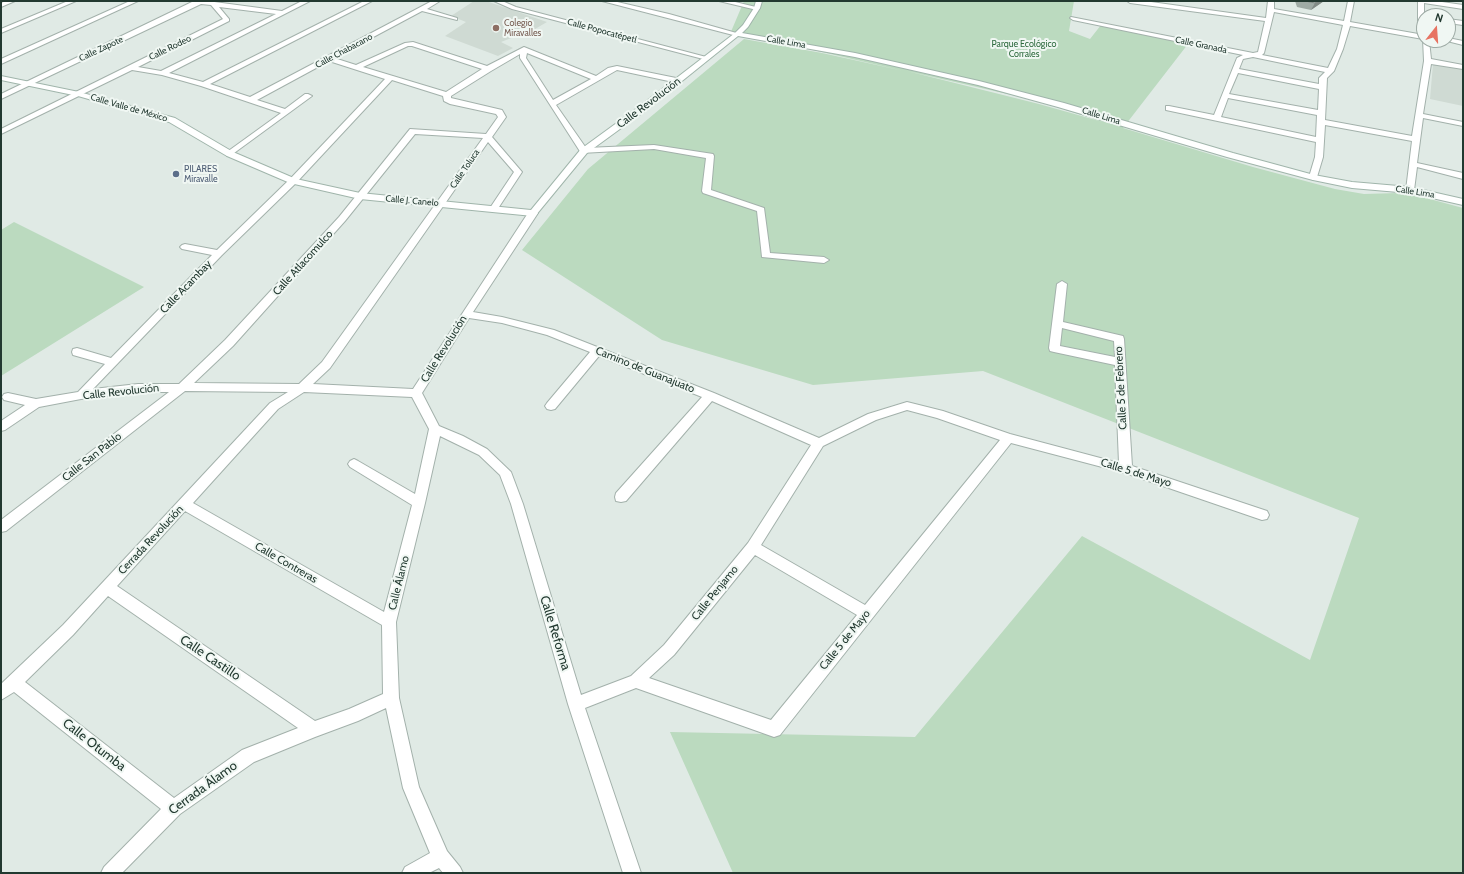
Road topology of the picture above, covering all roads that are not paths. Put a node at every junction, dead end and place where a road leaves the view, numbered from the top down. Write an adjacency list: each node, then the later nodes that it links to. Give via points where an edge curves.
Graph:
1 (12, 1): 19 (street)
2 (73, 1): 28 (street)
3 (135, 1): 37 (street)
4 (196, 1): 5 (street)
5 (201, 1): 17 (street); 49 (street, Calle Zapote)
6 (307, 1): 23 (street)
7 (369, 1): 50 (street)
8 (437, 1): 21 (street, Calle Chabacano)
9 (497, 1): 34 (street, Calle Popocatépetl, via 514,8)
10 (605, 1): 29 (street, Calle Lima)
11 (722, 1): 18 (street)
12 (1130, 1): 16 (street)
13 (1271, 1): 22 (street)
14 (1351, 1): 27 (street)
15 (1422, 1): 20 (street)
16 (1140, 2): 26 (street)
17 (212, 4): 23 (street); 40 (street, Calle Rodeo, via 227,20)
18 (758, 4): 29 (street, Calle Revolución, via 746,26)
19 (1, 5)
20 (1463, 7)
21 (421, 10): 25 (street); 35 (street, Calle Chabacano)
22 (1272, 10): 26 (street); 27 (street)
23 (284, 13): 44 (street)
24 (1073, 18): 33 (street, Calle Granada)
25 (455, 20)
26 (1269, 20): 33 (street, via 1261,52)
27 (1347, 23): 30 (street); 43 (street)
28 (1, 31)
29 (737, 34): 34 (street, Calle Revolución); 74 (street, Calle Lima, via 855,55 979,83)
30 (1416, 36)
31 (1427, 48): 36 (street)
32 (524, 49): 41 (street); 47 (street); 58 (street, via 523,58)
33 (1249, 55): 42 (street, via 1240,58); 43 (street, Calle Granada)
34 (707, 58): 48 (street, Calle Revolución)
35 (329, 59): 38 (street, Calle Toluca); 57 (street, Calle Chabacano)
36 (1428, 61): 39 (street); 62 (street)
37 (1, 62)
38 (358, 67): 41 (street, via 407,44 413,44); 46 (street, Calle Toluca)
39 (1463, 67)
40 (132, 68): 44 (street); 52 (street, Calle Rodeo)
41 (488, 69): 53 (street)
42 (1236, 70): 51 (street); 54 (street)
43 (1330, 71): 51 (street, via 1323,78)
44 (162, 73): 50 (street)
45 (1, 78): 49 (street, Calle Valle de México)
46 (390, 78): 53 (street, Calle Toluca); 75 (street, Calle Acambay)
47 (596, 78): 48 (street, via 611,70 623,69); 58 (street)
48 (678, 81): 70 (street, Calle Revolución)
49 (28, 84): 52 (street, Calle Valle de México); 56 (street, Calle Zapote)
50 (204, 84): 57 (street)
51 (1322, 87): 61 (street)
52 (79, 94): 66 (street, Calle Rodeo); 71 (street, Calle Valle de México, via 172,120)
53 (447, 95): 67 (street, Calle Toluca, via 447,99 453,102 499,112 502,117)
54 (1225, 95): 61 (street); 63 (street)
55 (308, 96): 60 (street)
56 (1, 97)
57 (251, 100): 60 (street)
58 (552, 104): 70 (street)
59 (1169, 108): 63 (street)
60 (286, 112): 71 (street)
61 (1321, 113): 64 (street)
62 (1419, 115): 65 (street); 68 (street)
63 (1217, 118): 69 (street)
64 (1321, 122): 68 (street); 69 (street)
65 (1463, 124)
66 (1, 132)
67 (487, 136): 77 (street, Calle Atlacomulco, via 413,131); 79 (street, Calle Toluca); 80 (street, via 518,172)
68 (1416, 139): 72 (street)
69 (1321, 141): 74 (street)
70 (584, 150): 81 (street, Calle Revolución); 84 (street, via 654,147 710,156 706,191 761,210 766,255)
71 (230, 154): 75 (street, Calle Valle de México)
72 (1413, 164): 73 (street); 76 (street)
73 (1463, 176)
74 (1313, 177): 76 (street, Calle Lima, via 1352,185)
75 (293, 181): 77 (street, Calle J. Canelo); 83 (street, Calle Acambay)
76 (1410, 190): 78 (street, Calle Lima)
77 (360, 196): 79 (street, Calle J. Canelo); 92 (street, Calle Atlacomulco, via 234,338)
78 (1463, 202)
79 (441, 204): 80 (street, Calle J. Canelo); 93 (street, Calle Toluca, via 326,365)
80 (494, 208): 81 (street, Calle J. Canelo)
81 (533, 212): 86 (street, Calle Revolución)
82 (184, 247): 83 (street)
83 (219, 253): 90 (street, Calle Acambay)
84 (824, 260)
85 (1062, 284): 87 (street)
86 (466, 314): 88 (street, Camino de Guanajuato, via 550,332); 94 (street, Calle Revolución)
87 (1058, 324): 91 (street, Calle 5 de Febrero, via 1119,339); 91 (street, via 1054,348)
88 (597, 351): 96 (street, Camino de Guanajuato); 99 (street)
89 (77, 352): 90 (street)
90 (112, 362): 95 (street, Calle Acambay)
91 (1120, 362): 105 (street, Calle 5 de Febrero)
92 (184, 386): 93 (street, Calle Revolución); 95 (street, Calle Revolución, via 138,388); 110 (street, Calle San Pablo)
93 (301, 389): 94 (street, Calle Revolución); 108 (street, Cerrada Revolución, via 274,406)
94 (416, 393): 101 (street)
95 (81, 395): 98 (street, Calle Revolución)
96 (710, 396): 103 (street, Camino de Guanajuato); 106 (street)
97 (8, 397): 98 (street)
98 (36, 403): 100 (street, Calle Revolución)
99 (551, 406)
100 (1, 427)
101 (435, 429): 107 (street, Calle Álamo); 119 (street, Calle Reforma, via 483,452 505,472 517,504)
102 (1008, 438): 103 (street, Calle 5 de Mayo, via 939,414 907,406 872,417); 105 (street, Calle 5 de Mayo); 113 (street, Calle 5 de Mayo)
103 (819, 443): 111 (street, Calle Penjamo)
104 (354, 464): 107 (street)
105 (1126, 469): 109 (street, Calle 5 de Mayo)
106 (621, 497)
107 (419, 503): 114 (street, Calle Álamo)
108 (184, 504): 112 (street, Cerrada Revolución); 114 (street, Calle Contreras)
109 (1262, 514)
110 (1, 527)
111 (754, 547): 113 (street); 115 (street, Calle Penjamo, via 669,650)
112 (107, 587): 116 (street, Cerrada Revolución); 120 (street, Calle Castillo)
113 (866, 613): 115 (street, Calle 5 de Mayo, via 774,729)
114 (389, 622): 118 (street, Calle Álamo)
115 (636, 681): 119 (street, Calle Penjamo)
116 (14, 683): 117 (street, Cerrada Revolución); 121 (street, Calle Otumba)
117 (1, 693)
118 (391, 698): 120 (street, via 352,716); 122 (street, via 411,788)
119 (576, 704): 126 (street, Calle Reforma)
120 (314, 729): 121 (street, Cerrada Álamo, via 248,756)
121 (174, 808): 123 (street, Cerrada Álamo)
122 (441, 857): 124 (street); 125 (street)
123 (110, 873)
124 (410, 873)
125 (454, 873)
126 (632, 873)

